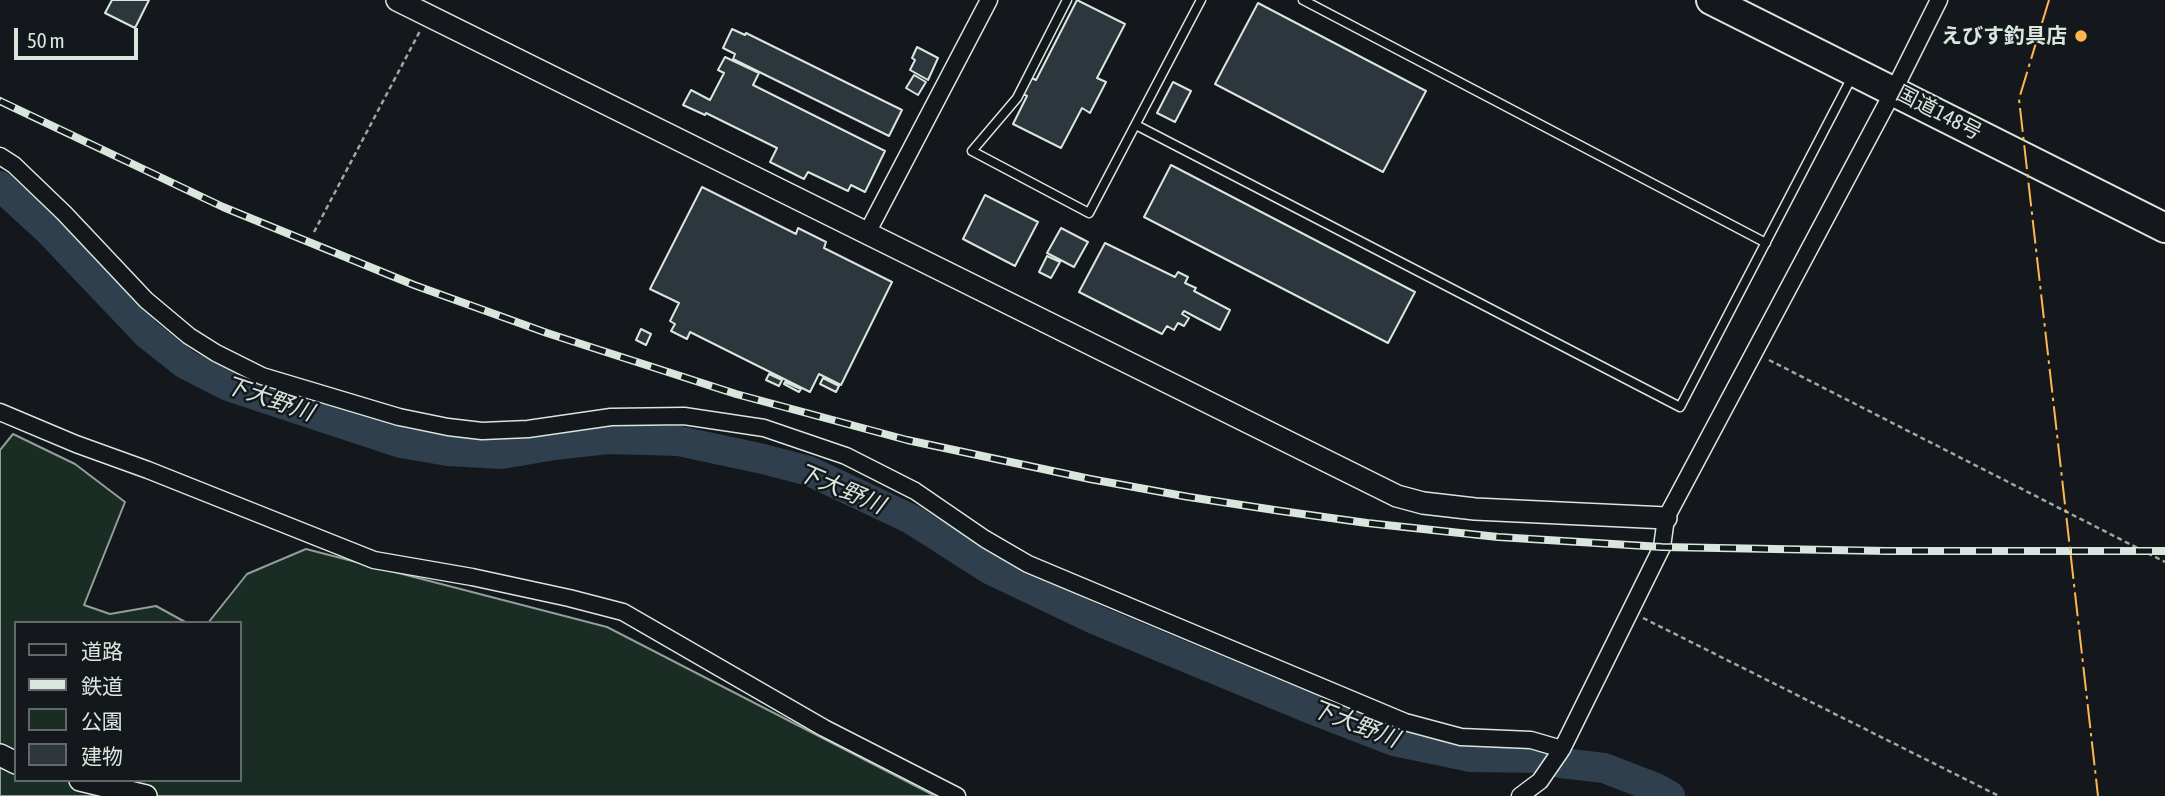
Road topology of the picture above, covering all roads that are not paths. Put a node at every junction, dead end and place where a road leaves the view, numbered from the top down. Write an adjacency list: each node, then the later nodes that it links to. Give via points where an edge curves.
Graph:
1 (397, 0): 13 (street)
2 (989, 0): 13 (street)
3 (1067, 0): 10 (lane, via 1017,98 972,151 1089,214)
4 (1201, 0): 10 (lane)
5 (1303, 0): 14 (lane)
6 (1711, 0): 8 (highway, 国道148号)
7 (1940, 0): 9 (street)
8 (1855, 71): 9 (highway, 国道148号); 14 (lane)
9 (1894, 90): 12 (highway, 国道148号); 16 (street)
10 (1136, 125): 14 (lane, via 1679,407)
11 (0, 156): 17 (street, via 64,213 146,300 189,336 262,376 399,417 482,431 611,417 684,416 764,428 846,456 915,491 1028,564 1405,722 1461,737 1531,740)
12 (2165, 228)
13 (867, 233): 16 (street, via 1397,496 1475,509)
14 (1766, 243)
15 (0, 412): 20 (street, via 374,560 623,612 824,728)
16 (1666, 518): 17 (street, via 1662,547)
17 (1562, 749): 21 (street, via 1540,781)
18 (88, 782): 19 (street)
19 (146, 796)
20 (957, 796)
21 (1520, 796)

